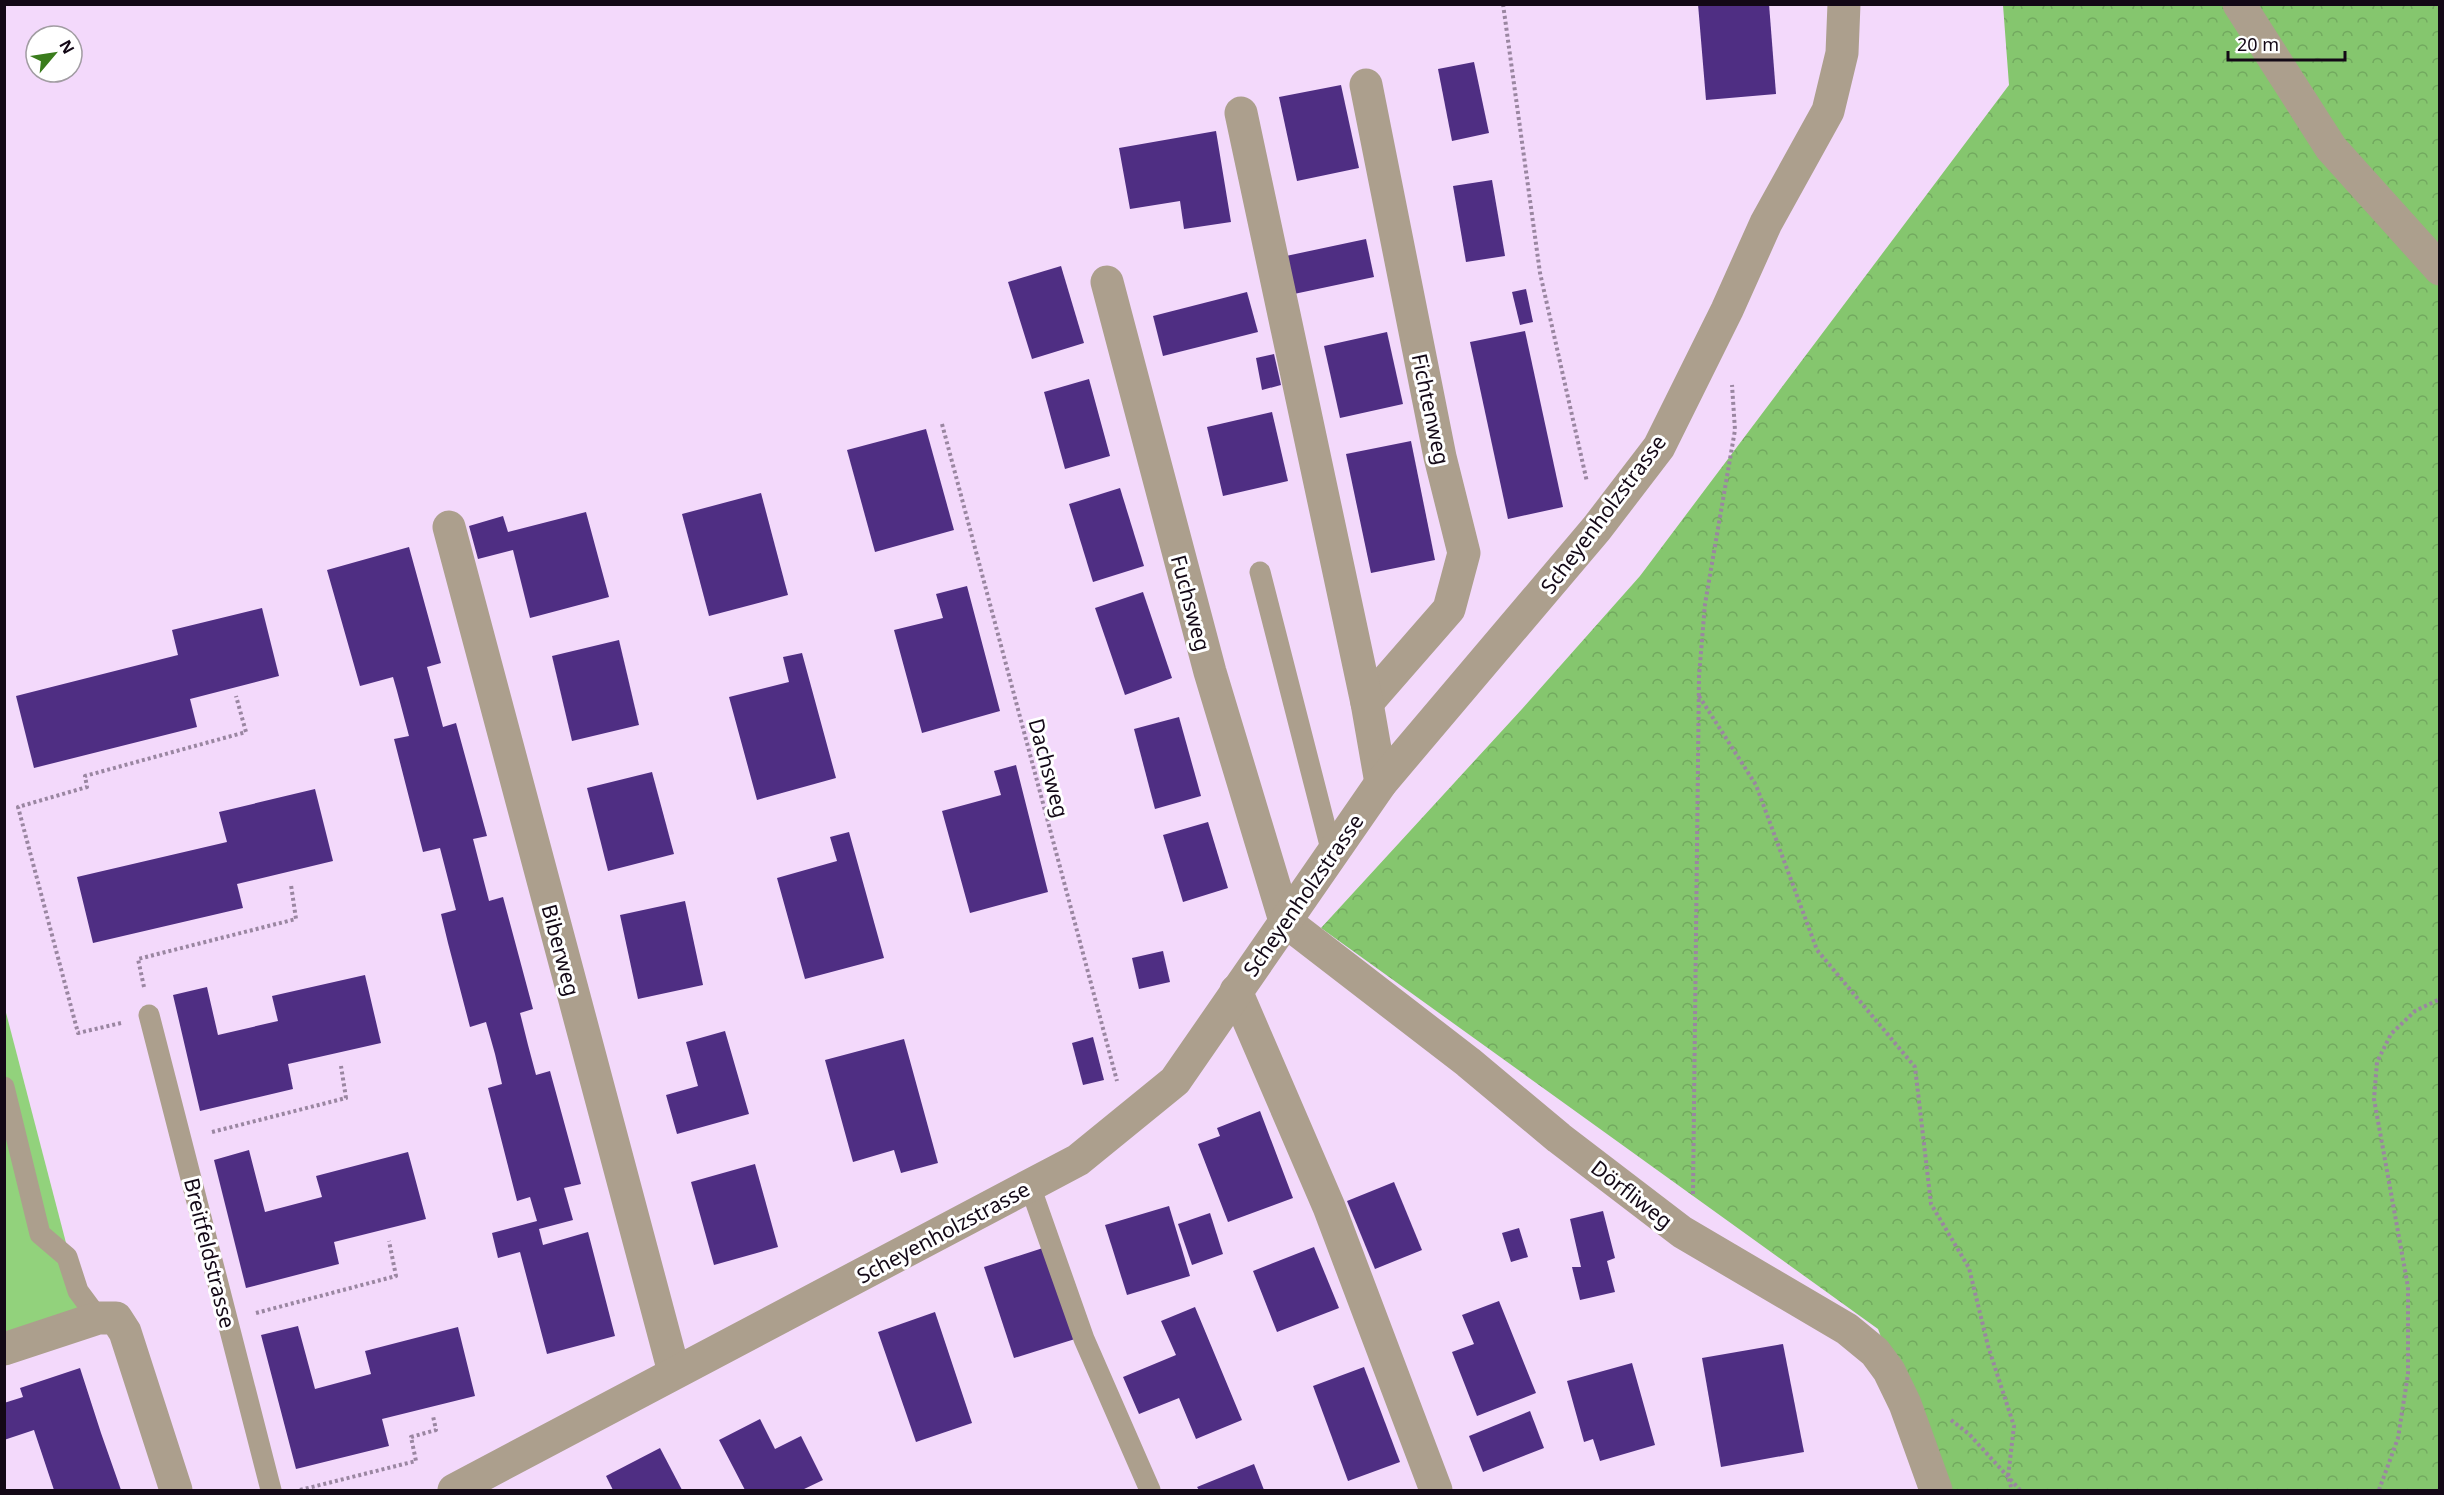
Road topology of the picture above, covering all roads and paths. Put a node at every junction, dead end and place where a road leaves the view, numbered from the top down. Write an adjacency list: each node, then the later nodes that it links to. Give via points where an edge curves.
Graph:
1 (1503, 4): 11 (path, via 1540,273)
2 (1844, 4): 11 (street, Scheyenholzstrasse, via 1842,53 1828,111 1767,223 1659,447)
3 (2239, 4): 6 (street, via 2331,148)
4 (1366, 85): 15 (street, Fichtenweg, via 1440,457 1464,553 1449,609)
5 (1241, 113): 15 (street)
6 (2439, 269)
7 (1107, 282): 19 (street, Fuchsweg, via 1210,672)
8 (1731, 375): 13 (path, via 1735,430 1705,604)
9 (942, 424): 25 (path, Dachsweg)
10 (449, 527): 33 (street, Biberweg)
11 (1597, 528): 16 (street, Scheyenholzstrasse)
12 (1260, 572): 17 (lane)
13 (1699, 695): 28 (path); 36 (path, via 1756,785 1817,950 1915,1067 1931,1204 1969,1268 1988,1346 2014,1426)
14 (236, 696): 22 (path, via 246,732 85,776 87,788 18,807 78,1034)
15 (1367, 703): 16 (street)
16 (1381, 783): 17 (street, Scheyenholzstrasse)
17 (1332, 853): 19 (street, Scheyenholzstrasse)
18 (291, 885): 22 (path, via 296,919 138,959)
19 (1284, 921): 20 (street, Scheyenholzstrasse); 28 (street, Dörfliweg)
20 (1236, 991): 25 (street, Scheyenholzstrasse, via 1175,1081); 42 (street, via 1329,1207)
21 (2439, 999): 46 (path, via 2415,1011 2391,1034 2377,1062 2374,1099 2408,1287 2408,1374 2398,1438)
22 (149, 1016): 26 (lane, Breitfeldstrasse)
23 (341, 1066): 26 (path, via 346,1098)
24 (4, 1087): 30 (lane, via 40,1234 67,1257 78,1291)
25 (1128, 1120): 27 (street, Scheyenholzstrasse, via 1078,1160)
26 (181, 1140): 31 (lane, Breitfeldstrasse)
27 (1030, 1186): 33 (street, Scheyenholzstrasse); 41 (lane, via 1084,1339)
28 (1692, 1238): 43 (street, Dörfliweg, via 1847,1329 1875,1352 1905,1404)
29 (389, 1242): 31 (path, via 396,1276)
30 (107, 1318): 32 (street); 37 (street, via 126,1332)
31 (228, 1320): 38 (lane, Breitfeldstrasse)
32 (4, 1349)
33 (674, 1372): 40 (street, Scheyenholzstrasse)
34 (1942, 1413): 36 (path, via 1969,1434)
35 (433, 1416): 39 (path, via 436,1430 411,1437 416,1461)
36 (2008, 1477): 44 (path); 45 (path)
37 (176, 1491)
38 (271, 1491)
39 (298, 1491)
40 (454, 1491)
41 (1150, 1491)
42 (1436, 1491)
43 (1936, 1491)
44 (2012, 1491)
45 (2020, 1491)
46 (2379, 1491)

